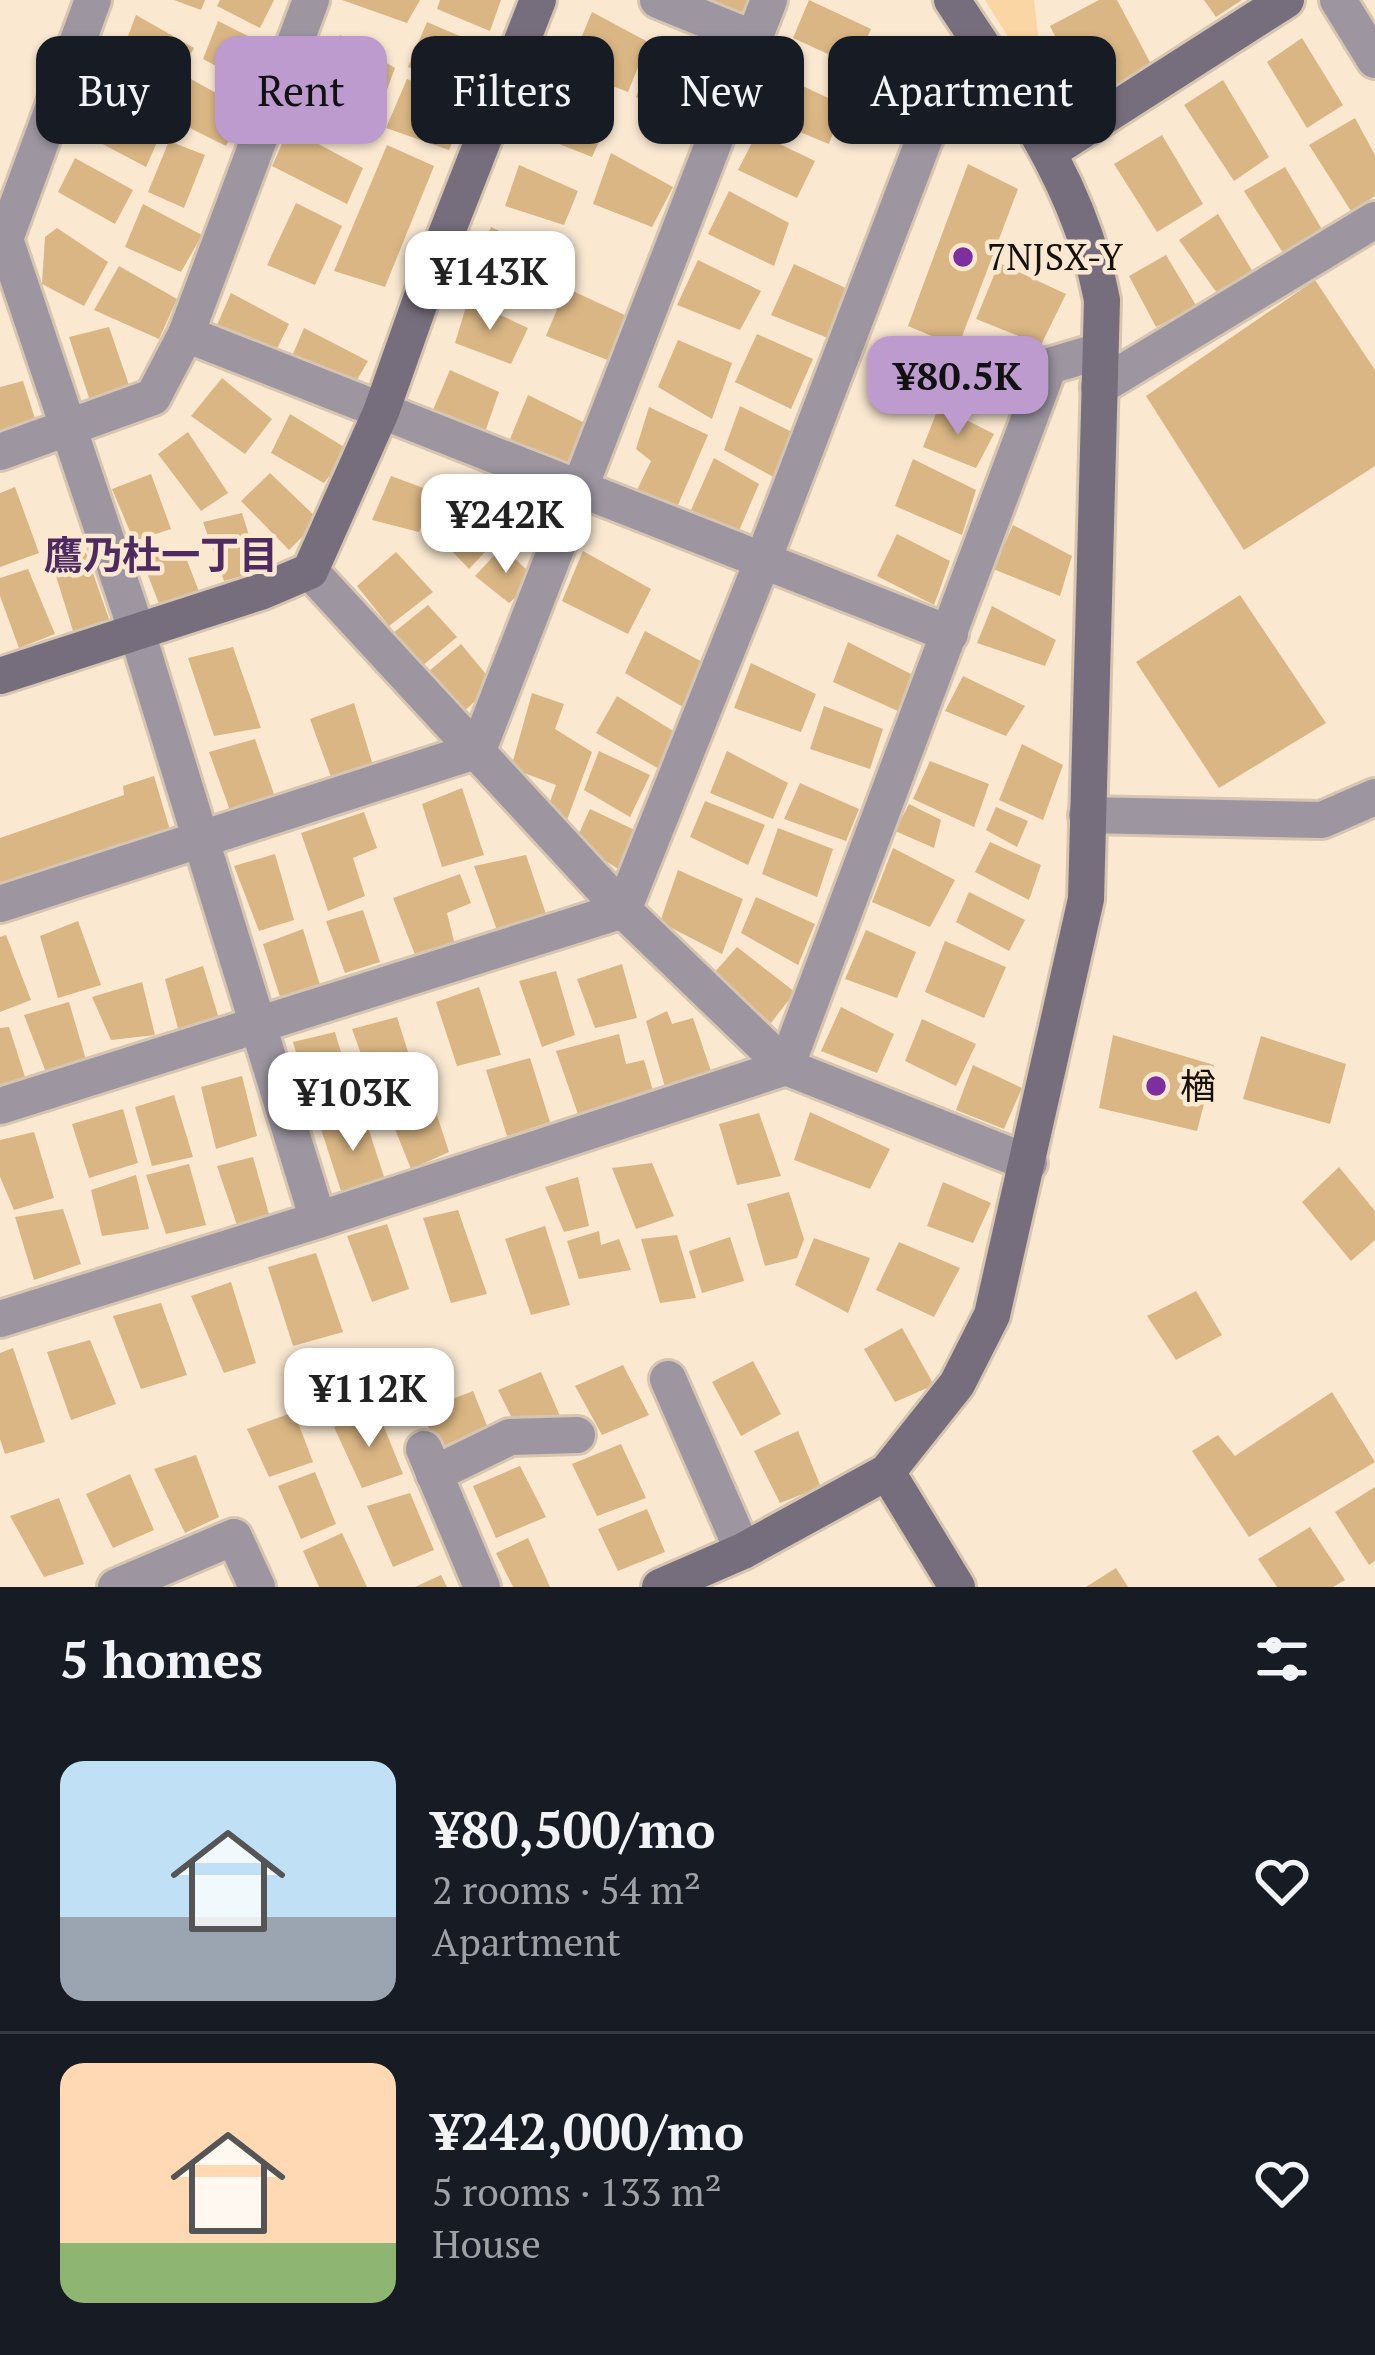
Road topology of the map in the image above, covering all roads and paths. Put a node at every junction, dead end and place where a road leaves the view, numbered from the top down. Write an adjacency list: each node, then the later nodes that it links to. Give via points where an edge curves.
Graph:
1 (93, 0): 18 (street)
2 (311, 0): 19 (street)
3 (538, 0): 21 (street)
4 (658, 0): 9 (street)
5 (769, 0): 10 (street)
6 (952, 0): 11 (street)
7 (1286, 0): 16 (street)
8 (1339, 0): 12 (street)
9 (747, 36)
10 (755, 36)
11 (975, 36)
12 (1375, 60)
13 (713, 144): 24 (street)
14 (922, 144): 25 (street)
15 (1045, 144): 16 (street)
16 (1050, 151): 20 (street, via 1096,269)
17 (1375, 220): 20 (street)
18 (2, 240): 22 (street)
19 (186, 334): 21 (street); 22 (street, via 153,397)
20 (1099, 369): 28 (street, via 1048,366); 32 (street)
21 (381, 412): 24 (street); 26 (street)
22 (69, 430): 23 (street); 27 (street)
23 (0, 452)
24 (578, 488): 25 (street); 30 (street)
25 (763, 560): 28 (street); 35 (street)
26 (310, 571): 27 (street); 30 (street)
27 (137, 632): 29 (street); 33 (street)
28 (950, 634): 37 (street)
29 (0, 676)
30 (478, 750): 33 (street); 35 (street)
31 (1375, 797): 32 (street, via 1322,820)
32 (1087, 815): 39 (street, via 1086,899)
33 (201, 840): 34 (street); 36 (street)
34 (0, 904)
35 (622, 910): 36 (street); 37 (street)
36 (258, 1024): 38 (street); 40 (street)
37 (786, 1066): 39 (street); 40 (street)
38 (0, 1106)
39 (1029, 1163): 44 (street, via 992,1315 957,1384)
40 (318, 1220): 41 (street)
41 (0, 1318)
42 (668, 1379): 45 (street)
43 (578, 1435): 48 (street, via 510,1437 429,1461)
44 (887, 1472): 45 (street); 50 (street)
45 (742, 1551): 49 (street)
46 (116, 1587): 47 (street, via 235,1537)
47 (257, 1587)
48 (482, 1587)
49 (660, 1587)
50 (957, 1587)

